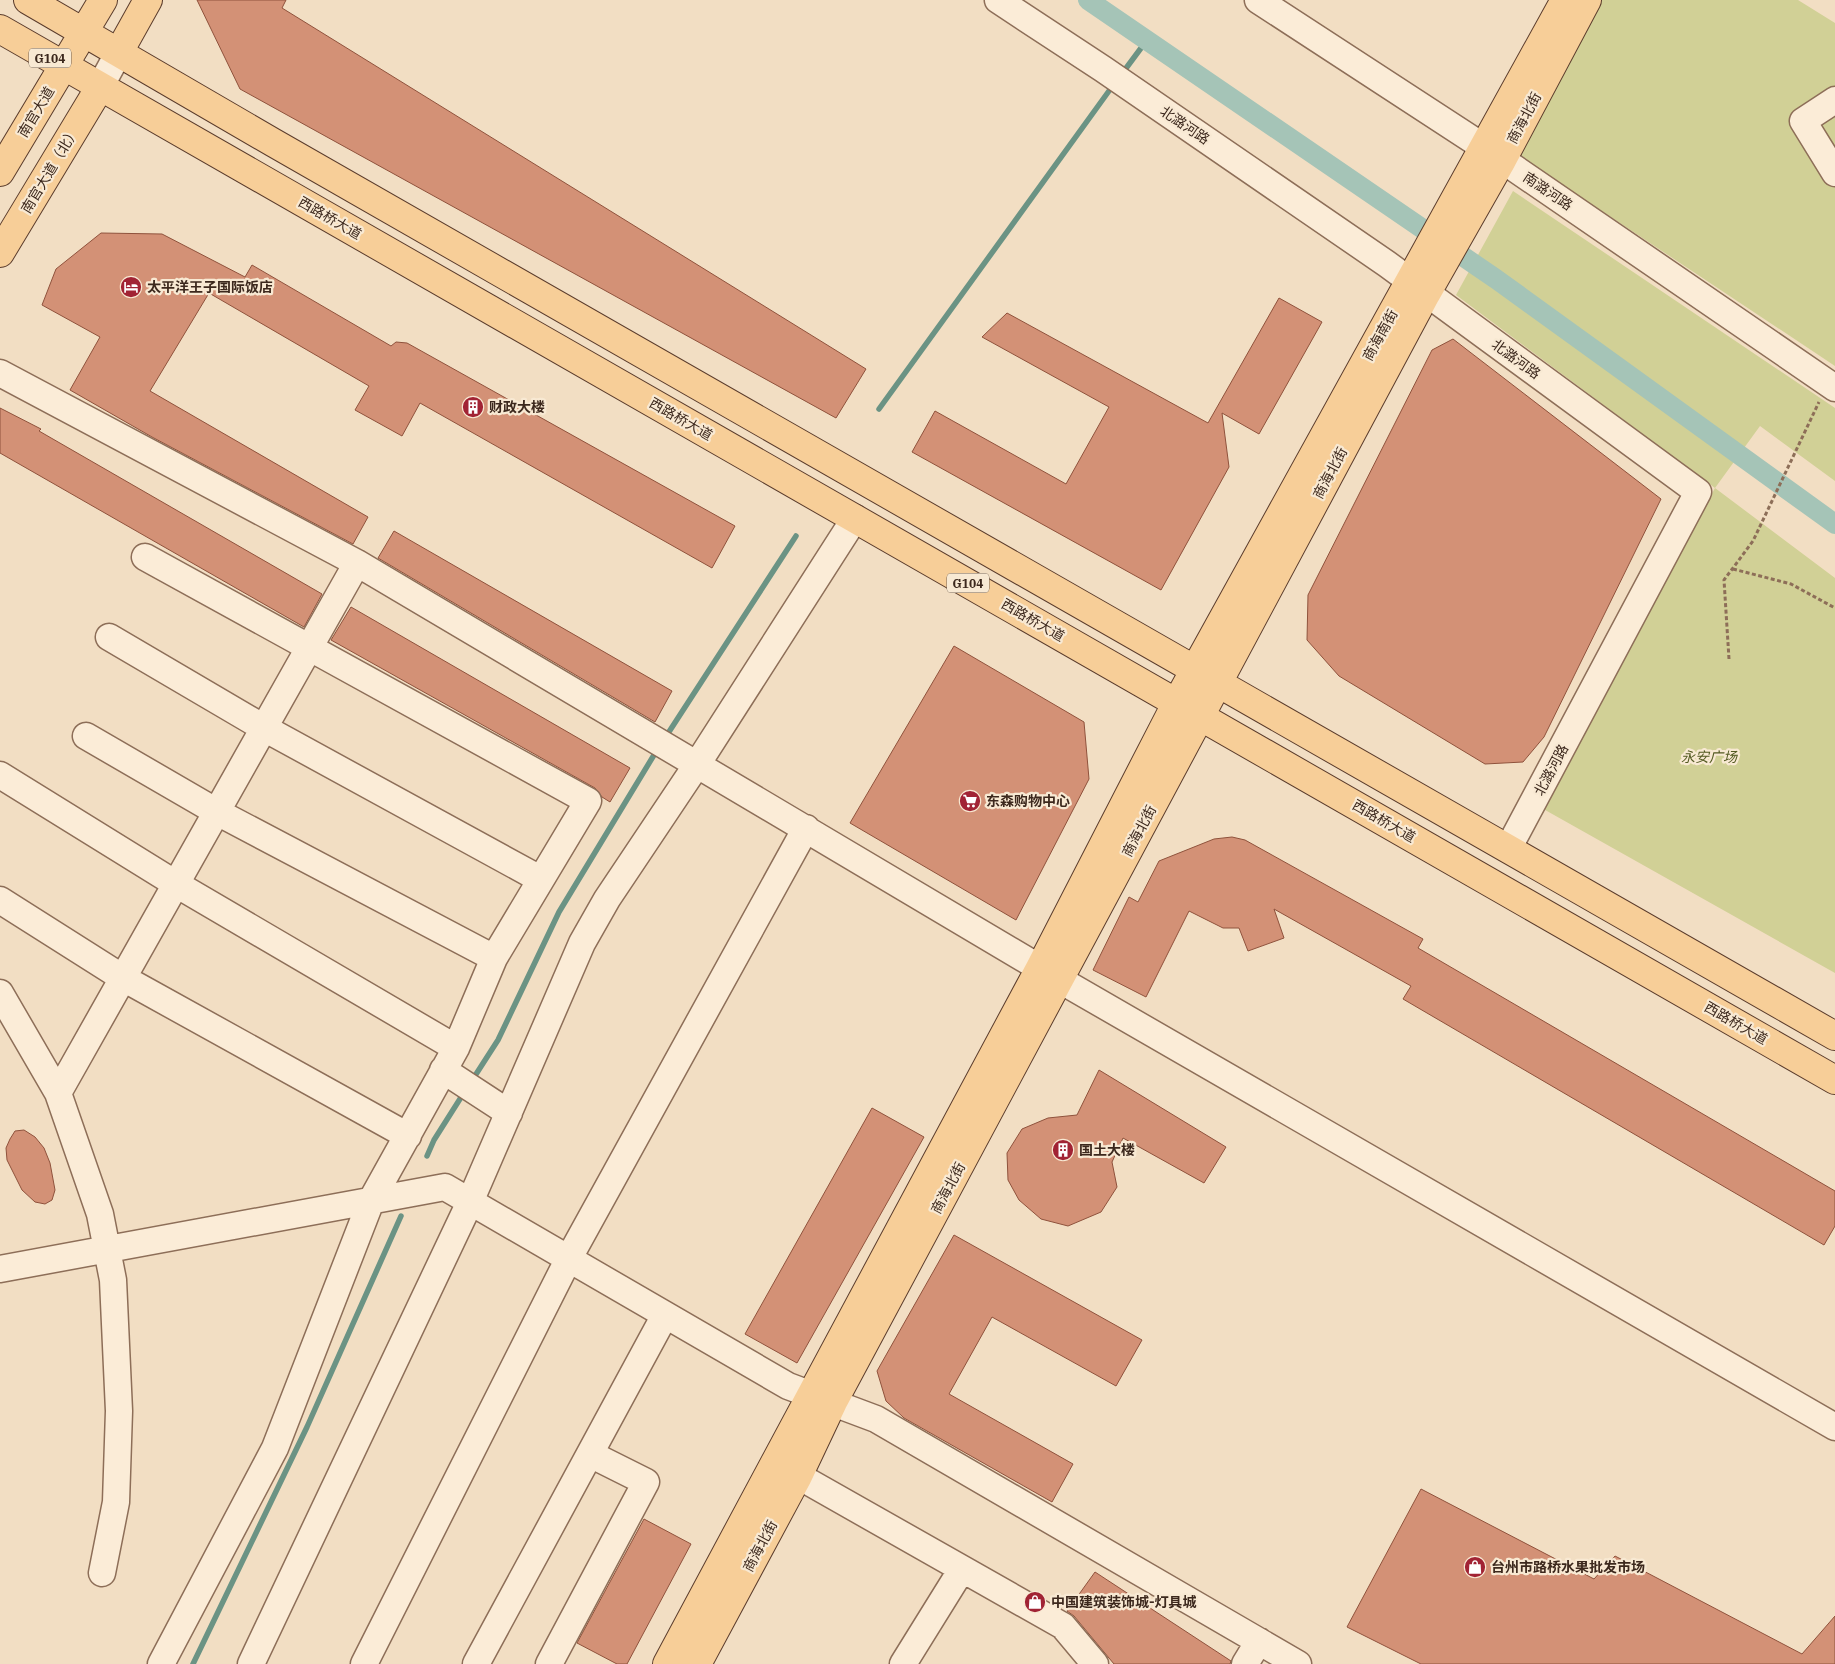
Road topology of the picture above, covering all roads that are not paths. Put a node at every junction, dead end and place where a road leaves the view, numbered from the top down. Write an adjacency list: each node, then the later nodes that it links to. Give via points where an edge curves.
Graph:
1 (28, 0): 9 (main road, G104)
2 (103, 0): 9 (main road, 南官大道)
3 (148, 0): 10 (main road)
4 (998, 0): 18 (street, 北潞河路)
5 (1258, 0): 14 (street, 南潞河路)
6 (1565, 0): 14 (main road)
7 (1587, 0): 14 (main road, 商海北街)
8 (0, 29): 11 (main road, G104)
9 (85, 32): 10 (main road, G104); 11 (main road, 南官大道)
10 (119, 52): 12 (street); 26 (main road, G104)
11 (64, 66): 12 (main road, G104); 15 (main road, 南官大道)
12 (100, 87): 17 (main road, 南官大道（北）); 21 (main road, 西路桥大道 / G104)
13 (1835, 100): 16 (street, via 1803,121)
14 (1493, 154): 18 (main road); 20 (street, 南潞河路)
15 (0, 172)
16 (1835, 173)
17 (0, 253)
18 (1421, 283): 26 (main road, 商海北街); 35 (street, 北潞河路, via 1698,492)
19 (0, 373): 23 (street)
20 (1832, 386)
21 (855, 518): 27 (main road, 西路桥大道 / G104); 31 (street)
22 (145, 557): 25 (street)
23 (357, 563): 25 (street); 31 (street)
24 (109, 637): 29 (street)
25 (309, 648): 29 (street); 36 (street, via 588,801)
26 (1206, 676): 27 (main road, 商海北街); 28 (main road, 商海北街); 35 (main road, G104)
27 (1177, 702): 28 (main road, 西路桥大道 / G104); 40 (main road, 商海北街)
28 (1201, 716): 40 (main road, 商海北街); 45 (main road, 西路桥大道 / G104)
29 (264, 728): 33 (street); 36 (street)
30 (86, 736): 33 (street)
31 (698, 763): 34 (street); 47 (street, via 607,899 582,943)
32 (0, 775): 37 (street)
33 (217, 812): 37 (street); 39 (street)
34 (806, 828): 40 (street); 52 (street)
35 (1508, 849): 43 (main road, G104)
36 (540, 879): 39 (street)
37 (176, 884): 41 (street); 44 (street)
38 (0, 900): 41 (street)
39 (494, 958): 44 (street)
40 (1050, 974): 55 (main road, 商海北街); 56 (street)
41 (123, 978): 46 (street); 48 (street)
42 (0, 992): 46 (street)
43 (1835, 1036)
44 (459, 1073): 47 (street); 48 (street)
45 (1835, 1080)
46 (58, 1093): 51 (street, via 100,1214)
47 (509, 1112): 50 (street)
48 (408, 1136): 49 (street)
49 (371, 1201): 50 (street, via 445,1187); 51 (street); 63 (street, via 275,1448)
50 (470, 1202): 52 (street); 64 (street)
51 (107, 1249): 53 (street); 61 (street, via 117,1331 119,1411 116,1502)
52 (568, 1258): 54 (street); 65 (street)
53 (0, 1269)
54 (666, 1315): 55 (street, via 788,1386); 57 (street)
55 (822, 1398): 58 (main road, 商海北街); 59 (main road, 商海北街); 62 (street, via 876,1419)
56 (1835, 1427)
57 (590, 1454): 66 (street); 67 (street, via 646,1482)
58 (774, 1462): 59 (street); 68 (main road, 商海北街)
59 (798, 1476): 60 (street); 69 (main road, 商海北街)
60 (962, 1569): 70 (street); 71 (street, via 1062,1626)
61 (102, 1573)
62 (1259, 1641): 72 (street); 73 (street)
63 (161, 1664)
64 (251, 1664)
65 (364, 1664)
66 (476, 1664)
67 (549, 1664)
68 (667, 1664)
69 (697, 1664)
70 (903, 1664)
71 (1095, 1664)
72 (1245, 1664)
73 (1298, 1664)

